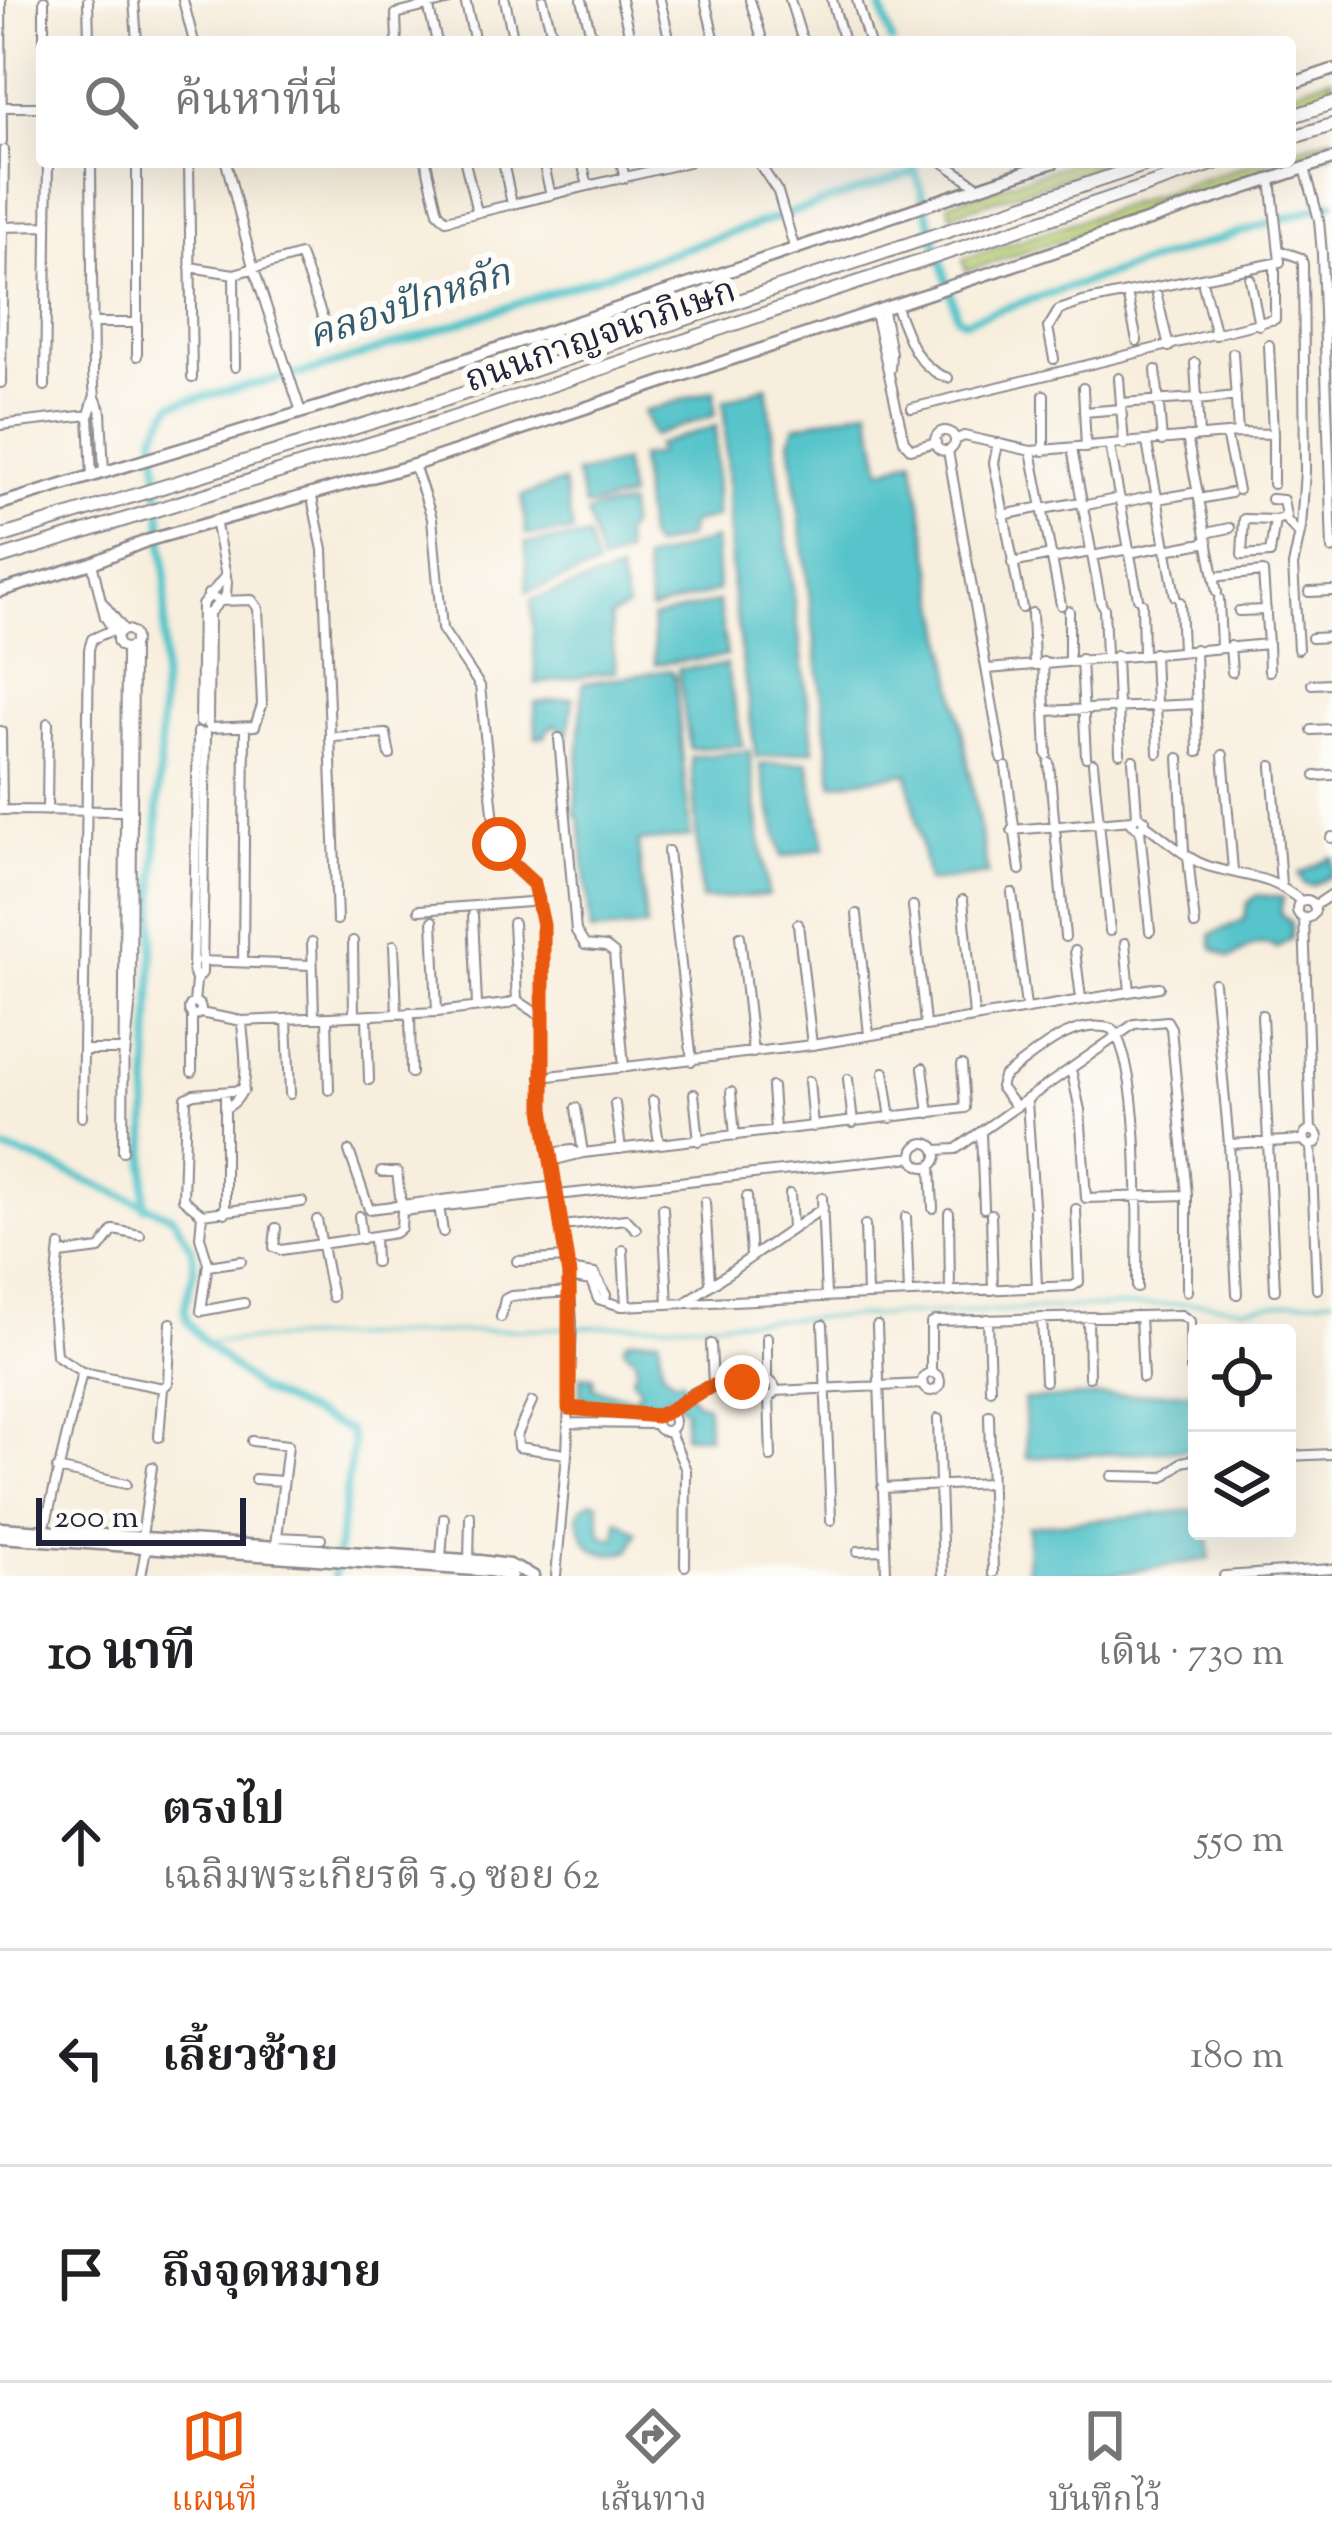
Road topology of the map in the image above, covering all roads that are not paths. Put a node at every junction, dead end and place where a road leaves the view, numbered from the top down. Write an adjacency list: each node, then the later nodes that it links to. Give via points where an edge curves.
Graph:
1 (2, 0): 40 (street)
2 (44, 0): 19 (street)
3 (88, 0): 20 (street)
4 (134, 0): 21 (street)
5 (183, 0): 22 (street)
6 (450, 0): 18 (street)
7 (465, 0): 25 (street)
8 (505, 0): 26 (street)
9 (543, 0): 27 (street)
10 (582, 0): 28 (street)
11 (621, 0): 29 (street)
12 (660, 0): 30 (street)
13 (704, 0): 31 (street)
14 (751, 0): 32 (street)
15 (790, 0): 33 (street)
16 (832, 0): 34 (street)
17 (856, 0): 35 (street)
18 (428, 5): 23 (street, via 395,14); 24 (street)
19 (44, 36)
20 (89, 36)
21 (137, 36)
22 (190, 36)
23 (397, 36)
24 (436, 36)
25 (474, 36)
26 (513, 36)
27 (552, 36)
28 (591, 36)
29 (630, 36)
30 (669, 36)
31 (713, 36)
32 (761, 36)
33 (801, 36)
34 (842, 36)
35 (867, 36)
36 (1332, 70): 37 (main road)
37 (1296, 82)
38 (1332, 103): 41 (highway)
39 (36, 106): 40 (street)
40 (1, 107): 44 (street)
41 (1296, 115)
42 (1332, 125): 43 (highway)
43 (1296, 137)
44 (3, 146): 72 (street)
45 (1332, 159): 63 (main road)
46 (48, 168): 71 (street)
47 (91, 168): 85 (street)
48 (136, 168): 86 (street)
49 (189, 168): 76 (street)
50 (228, 168): 77 (street)
51 (428, 168): 70 (street, via 440,217)
52 (466, 168): 70 (street)
53 (504, 168): 69 (street)
54 (544, 168): 68 (street)
55 (584, 168): 66 (street)
56 (622, 168): 64 (street)
57 (653, 168): 64 (street)
58 (761, 168): 73 (street)
59 (952, 168): 67 (street)
60 (1035, 168): 67 (main road)
61 (1135, 168): 156 (highway, ถนนกาญจนาภิเษก, via 463,394)
62 (1200, 168): 163 (highway, ถนนกาญจนาภิเษก, via 447,420)
63 (1305, 168): 65 (main road); 81 (street)
64 (625, 178): 66 (street)
65 (1271, 178): 74 (street); 84 (main road)
66 (588, 186): 68 (street)
67 (977, 186): 73 (main road)
68 (551, 195): 69 (street)
69 (512, 204): 70 (street)
70 (477, 212)
71 (47, 226): 72 (street); 104 (street)
72 (1, 227): 103 (street)
73 (796, 251): 114 (main road)
74 (1281, 251): 75 (street); 155 (street, via 1303,264)
75 (1275, 264): 82 (street); 87 (street, via 1276,316)
76 (190, 267): 78 (street); 100 (street)
77 (254, 270): 78 (street); 88 (street, via 300,255); 114 (street)
78 (234, 274): 98 (street)
79 (1250, 279): 87 (street)
80 (1203, 285): 89 (street)
81 (1328, 288): 90 (street)
82 (1127, 293): 91 (street); 96 (street, via 1056,312 1048,328)
83 (1157, 296): 93 (street)
84 (885, 310): 101 (street, via 919,358); 128 (street, via 906,446); 138 (main road)
85 (91, 323): 86 (street); 109 (street)
86 (136, 323): 95 (street)
87 (1259, 325): 89 (street)
88 (328, 335)
89 (1216, 335): 93 (street)
90 (1329, 338): 106 (street)
91 (1137, 341)
92 (1269, 345): 122 (street)
93 (1169, 347): 113 (street)
94 (1233, 353): 108 (street)
95 (137, 356)
96 (1054, 359)
97 (1195, 363): 110 (street)
98 (235, 367)
99 (1156, 370): 111 (street)
100 (192, 377)
101 (948, 378)
102 (1119, 378): 112 (street)
103 (1, 383)
104 (45, 386)
105 (1083, 388): 115 (street)
106 (1329, 390): 127 (street)
107 (1044, 395): 137 (street)
108 (1236, 396): 110 (street); 120 (street)
109 (94, 397): 116 (street); 118 (street)
110 (1197, 399): 111 (street); 123 (street)
111 (1159, 401): 112 (street); 126 (street)
112 (1121, 406): 115 (street); 131 (street)
113 (912, 408)
114 (302, 412): 139 (main road)
115 (1084, 412): 133 (street)
116 (88, 415): 117 (street); 119 (street)
117 (0, 424)
118 (102, 430): 119 (street); 139 (street)
119 (90, 431): 139 (street)
120 (1238, 433): 121 (street); 122 (street)
121 (1226, 434): 123 (street); 143 (street, via 1234,491)
122 (1273, 434): 140 (street)
123 (1199, 436): 124 (street)
124 (1187, 437): 126 (street); 143 (street)
125 (955, 440): 128 (street, via 945,431); 130 (street); 135 (street)
126 (1162, 441): 129 (street)
127 (1330, 441): 142 (street)
128 (936, 442): 135 (street)
129 (1147, 442): 131 (street); 144 (street)
130 (998, 443): 136 (street); 150 (street)
131 (1124, 445): 132 (street)
132 (1110, 447): 133 (street); 145 (street)
133 (1086, 448): 134 (street)
134 (1072, 449): 137 (street); 148 (street)
135 (948, 451): 190 (street)
136 (1031, 451): 137 (street); 149 (street)
137 (1044, 451)
138 (414, 465): 141 (main road); 233 (street, via 432,518 442,629 480,686 495,832)
139 (98, 475): 147 (main road)
140 (1273, 484)
141 (311, 491): 152 (main road); 206 (street, via 323,550)
142 (1331, 494): 158 (street)
143 (1198, 495): 144 (street); 157 (street)
144 (1157, 497): 145 (street); 159 (street)
145 (1121, 500): 148 (street); 160 (street)
146 (1271, 500): 151 (street, via 1283,500)
147 (0, 504)
148 (1081, 504): 149 (street); 161 (street)
149 (1042, 508): 150 (street); 162 (street)
150 (1003, 515): 165 (street)
151 (1286, 517): 153 (street); 155 (street)
152 (214, 520): 164 (main road); 166 (street)
153 (1275, 520): 153 (street, via 1270,553 1242,555 1243,521)
154 (1230, 528): 157 (street)
155 (1299, 534): 183 (street)
156 (0, 537)
157 (1207, 538): 159 (street); 181 (street)
158 (1332, 545)
159 (1166, 548): 160 (street); 184 (street)
160 (1129, 551): 161 (street); 185 (street)
161 (1091, 554): 162 (street); 186 (street)
162 (1052, 557): 165 (street); 188 (street)
163 (0, 558)
164 (92, 563): 168 (main road); 176 (street)
165 (1012, 563): 189 (street)
166 (227, 574): 171 (street); 172 (street, via 226,596)
167 (1221, 577): 173 (street, via 1262,571)
168 (0, 591)
169 (1332, 591): 170 (street)
170 (1309, 592)
171 (208, 594): 172 (street); 175 (street)
172 (218, 601): 175 (street); 202 (street, via 251,600 258,608 262,716)
173 (1266, 610): 174 (street); 179 (street)
174 (1239, 611)
175 (205, 612): 201 (street)
176 (118, 632): 180 (street, via 117,642); 180 (street, via 133,633); 219 (street, via 92,639 88,649)
177 (1332, 637): 178 (street)
178 (1312, 638)
179 (1268, 644): 181 (street); 191 (street)
180 (130, 647): 220 (street)
181 (1226, 647): 182 (street); 192 (street)
182 (1195, 649): 184 (street); 195 (street)
183 (1298, 649)
184 (1183, 650): 185 (street)
185 (1149, 653): 186 (street); 196 (street)
186 (1112, 656): 187 (street); 197 (street)
187 (1081, 659): 188 (street); 198 (street)
188 (1070, 660): 189 (street)
189 (1039, 663): 190 (street); 199 (street)
190 (988, 669): 225 (street)
191 (1269, 671)
192 (1232, 672)
193 (1332, 683): 194 (street)
194 (1312, 684)
195 (1197, 704): 196 (street); 208 (street)
196 (1157, 706): 197 (street); 210 (street)
197 (1119, 708): 198 (street); 209 (street)
198 (1084, 710): 199 (street); 222 (street)
199 (1046, 711): 223 (street)
200 (48, 723): 218 (street)
201 (204, 728): 202 (street); 256 (street)
202 (245, 728): 257 (street)
203 (1332, 729): 204 (street)
204 (1312, 730)
205 (1, 731): 218 (street, via 2,810)
206 (332, 737): 211 (street, via 386,734); 242 (street)
207 (559, 738): 288 (street, via 576,932 585,945 614,953)
208 (1198, 752)
209 (1120, 753)
210 (1159, 753)
211 (390, 754)
212 (1223, 755): 229 (street)
213 (1179, 758): 227 (street)
214 (1133, 760): 221 (street)
215 (1272, 766): 230 (street)
216 (1316, 776): 217 (street)
217 (1332, 776)
218 (47, 811): 219 (street)
219 (87, 811): 220 (street); 283 (street)
220 (129, 812): 284 (street)
221 (1134, 818): 222 (street); 224 (street, via 1133,827)
222 (1096, 821): 223 (street); 247 (street)
223 (1055, 824): 225 (street); 250 (street)
224 (1143, 827): 227 (street); 248 (street)
225 (1012, 830): 228 (street)
226 (668, 851): 286 (street)
227 (1186, 853): 229 (street); 246 (street)
228 (1020, 870)
229 (1233, 870): 230 (street)
230 (1281, 886): 235 (street)
231 (1012, 893): 265 (street)
232 (1332, 894): 237 (street)
233 (539, 898): 238 (street); 273 (street)
234 (963, 900): 274 (street)
235 (1301, 902): 237 (street); 241 (street)
236 (913, 906): 279 (street)
237 (1314, 906): 241 (street)
238 (419, 910)
239 (857, 914): 280 (street)
240 (473, 916): 264 (street)
241 (1304, 918): 320 (street)
242 (337, 920)
243 (433, 921): 267 (street)
244 (513, 923): 263 (street)
245 (798, 924): 282 (street)
246 (1195, 925)
247 (1110, 931)
248 (1150, 932)
249 (740, 936): 285 (street)
250 (1065, 937)
251 (353, 941): 271 (street)
252 (312, 942): 258 (street)
253 (1125, 943): 261 (street)
254 (394, 945): 268 (street)
255 (1075, 951): 262 (street)
256 (198, 961): 257 (street); 269 (street)
257 (242, 962): 258 (street)
258 (312, 965): 275 (street)
259 (1214, 983): 324 (street)
260 (1159, 987): 261 (street)
261 (1130, 991): 262 (street)
262 (1081, 998): 265 (street)
263 (517, 1000): 264 (street); 273 (street)
264 (477, 1005): 267 (street)
265 (1026, 1006): 274 (street)
266 (410, 1012): 267 (street); 268 (street); 293 (street)
267 (437, 1012)
268 (397, 1013): 272 (street)
269 (196, 1014): 278 (street); 291 (street)
270 (1262, 1015): 322 (street)
271 (355, 1016): 272 (street); 276 (street)
272 (367, 1016): 296 (street)
273 (542, 1016): 294 (street)
274 (974, 1016): 279 (street)
275 (314, 1017): 276 (street); 277 (street)
276 (327, 1018): 300 (street)
277 (287, 1019): 278 (street); 303 (street)
278 (242, 1021): 299 (street)
279 (925, 1024): 280 (street)
280 (869, 1035): 282 (street)
281 (1118, 1036): 290 (street); 310 (street, via 1103,1026 1072,1030 1003,1077 1000,1087); 336 (street, via 1143,1022 1163,1020 1172,1028); 338 (street)
282 (812, 1045): 285 (street)
283 (85, 1050): 284 (street); 312 (street)
284 (124, 1053): 327 (street)
285 (753, 1053): 286 (street)
286 (692, 1061): 288 (street)
287 (962, 1065): 311 (street, via 967,1107)
288 (624, 1067): 294 (street)
289 (923, 1068): 311 (street)
290 (1071, 1070): 306 (street); 338 (street, via 1087,1198)
291 (192, 1072)
292 (884, 1072): 313 (street)
293 (411, 1073)
294 (542, 1077): 330 (street)
295 (848, 1079): 314 (street)
296 (370, 1080)
297 (809, 1082): 315 (street)
298 (772, 1087): 316 (street)
299 (244, 1090): 301 (street); 308 (street)
300 (329, 1090)
301 (225, 1092): 308 (street); 348 (street, via 186,1098 183,1199)
302 (731, 1092): 318 (street)
303 (290, 1094)
304 (694, 1094): 321 (street)
305 (653, 1100): 323 (street)
306 (1027, 1100): 310 (street); 371 (street)
307 (615, 1104): 325 (street)
308 (225, 1108): 346 (street)
309 (576, 1108): 329 (street)
310 (1016, 1108): 317 (street)
311 (928, 1113): 313 (street)
312 (82, 1117)
313 (891, 1118): 314 (street)
314 (854, 1123): 315 (street)
315 (813, 1127): 316 (street)
316 (776, 1131): 318 (street)
317 (981, 1132): 326 (street, via 956,1149); 374 (street)
318 (736, 1136): 321 (street)
319 (1332, 1138): 320 (street)
320 (1311, 1139): 322 (street); 373 (street)
321 (698, 1141): 323 (street)
322 (1270, 1141): 324 (street); 375 (street)
323 (658, 1144): 325 (street)
324 (1229, 1144): 380 (street)
325 (621, 1149): 329 (street)
326 (937, 1150): 331 (street, via 924,1142); 332 (street)
327 (123, 1151)
328 (349, 1151): 341 (street, via 366,1207)
329 (581, 1154): 330 (street)
330 (551, 1157): 334 (street)
331 (913, 1157): 332 (street); 334 (street)
332 (931, 1166): 344 (street)
333 (381, 1172): 341 (street, via 397,1172)
334 (556, 1191): 341 (street); 342 (street); 353 (street)
335 (790, 1194): 356 (street)
336 (1187, 1196): 338 (street); 376 (street)
337 (747, 1197): 363 (street)
338 (1137, 1198): 372 (street)
339 (302, 1202): 346 (street)
340 (705, 1202): 370 (street)
341 (401, 1204)
342 (439, 1206): 357 (street); 359 (street, via 402,1210 400,1230)
343 (663, 1208): 386 (street)
344 (932, 1208)
345 (1076, 1209): 371 (street, via 1079,1282)
346 (225, 1213): 348 (street)
347 (949, 1213): 378 (street)
348 (202, 1214): 368 (street)
349 (358, 1216): 360 (street)
350 (906, 1217): 379 (street)
351 (317, 1220): 361 (street)
352 (865, 1225): 381 (street)
353 (562, 1226): 355 (street, via 626,1219); 364 (street)
354 (276, 1228): 361 (street, via 277,1250)
355 (636, 1228)
356 (792, 1229): 363 (street); 383 (street, via 823,1203)
357 (443, 1232)
358 (140, 1235): 399 (street, via 114,1230 100,1249 60,1250 55,1349)
359 (374, 1238): 360 (street); 367 (street)
360 (362, 1239): 361 (street)
361 (322, 1244): 382 (street)
362 (623, 1250): 387 (street)
363 (751, 1257): 370 (street)
364 (566, 1258): 366 (street); 369 (street)
365 (241, 1261): 368 (street)
366 (518, 1261)
367 (375, 1262)
368 (208, 1266): 385 (street, via 200,1311)
369 (569, 1274): 377 (street); 387 (street, via 596,1274 604,1301)
370 (710, 1285): 384 (street)
371 (1037, 1288): 374 (street)
372 (1137, 1288)
373 (1317, 1289)
374 (993, 1290): 378 (street)
375 (1275, 1290)
376 (1186, 1291)
377 (570, 1292): 389 (street, via 508,1297); 413 (street)
378 (950, 1292): 379 (street)
379 (909, 1294): 381 (street)
380 (1237, 1294)
381 (867, 1295): 383 (street)
382 (332, 1297)
383 (826, 1297): 384 (street)
384 (685, 1302): 386 (street)
385 (244, 1303)
386 (668, 1304): 387 (street)
387 (626, 1306)
388 (1140, 1316): 391 (street); 394 (street); 402 (street)
389 (501, 1317)
390 (1042, 1318): 391 (street); 392 (street); 403 (street)
391 (1088, 1318): 401 (street)
392 (988, 1319): 400 (street, via 932,1322); 409 (street)
393 (171, 1323): 407 (street)
394 (1189, 1324)
395 (823, 1325): 410 (street)
396 (877, 1326): 408 (street)
397 (767, 1337): 405 (street)
398 (712, 1344): 404 (street)
399 (82, 1372): 407 (street); 429 (street)
400 (931, 1373): 406 (street); 406 (street, via 939,1387)
401 (1089, 1377)
402 (1144, 1378)
403 (1045, 1381)
404 (713, 1384): 405 (street); 414 (street)
405 (763, 1384): 411 (street, via 773,1383)
406 (923, 1384): 408 (street)
407 (165, 1386): 421 (street)
408 (878, 1386): 410 (street); 436 (street)
409 (990, 1388)
410 (826, 1389): 411 (street); 439 (street)
411 (772, 1394): 425 (street)
412 (532, 1402): 423 (street, via 518,1447)
413 (569, 1408): 416 (street); 419 (street)
414 (670, 1414): 418 (street); 420 (street)
415 (989, 1415): 433 (street)
416 (617, 1418): 418 (street); 419 (street)
417 (938, 1419): 435 (street)
418 (656, 1420): 420 (street)
419 (568, 1424): 423 (street)
420 (669, 1430): 451 (street, via 686,1470)
421 (159, 1437)
422 (252, 1441): 432 (street, via 288,1445)
423 (567, 1454): 459 (street)
424 (1332, 1454): 426 (street)
425 (771, 1456)
426 (1296, 1456)
427 (1188, 1461): 430 (street, via 1164,1477)
428 (152, 1467): 443 (street)
429 (57, 1469): 434 (street); 440 (street)
430 (1112, 1476)
431 (255, 1478): 432 (street)
432 (283, 1481): 444 (street)
433 (990, 1483): 435 (street); 454 (street)
434 (126, 1484)
435 (940, 1484): 436 (street); 460 (street)
436 (882, 1488): 445 (street)
437 (470, 1516): 450 (street)
438 (444, 1518): 449 (street)
439 (831, 1520)
440 (44, 1531): 441 (main road); 443 (main road)
441 (0, 1532): 443 (main road)
442 (322, 1539): 444 (street)
443 (144, 1541): 444 (main road); 447 (main road); 456 (street)
444 (277, 1541): 447 (main road)
445 (885, 1550): 446 (street); 453 (street)
446 (858, 1551)
447 (298, 1553): 448 (main road)
448 (382, 1558): 449 (main road); 457 (main road)
449 (441, 1558): 450 (main road)
450 (469, 1561): 458 (main road)
451 (685, 1565)
452 (1332, 1569): 455 (street)
453 (886, 1572)
454 (993, 1573)
455 (1281, 1573): 461 (street)
456 (141, 1576)
457 (511, 1576)
458 (533, 1576)
459 (556, 1576)
460 (943, 1576)
461 (1224, 1576)

